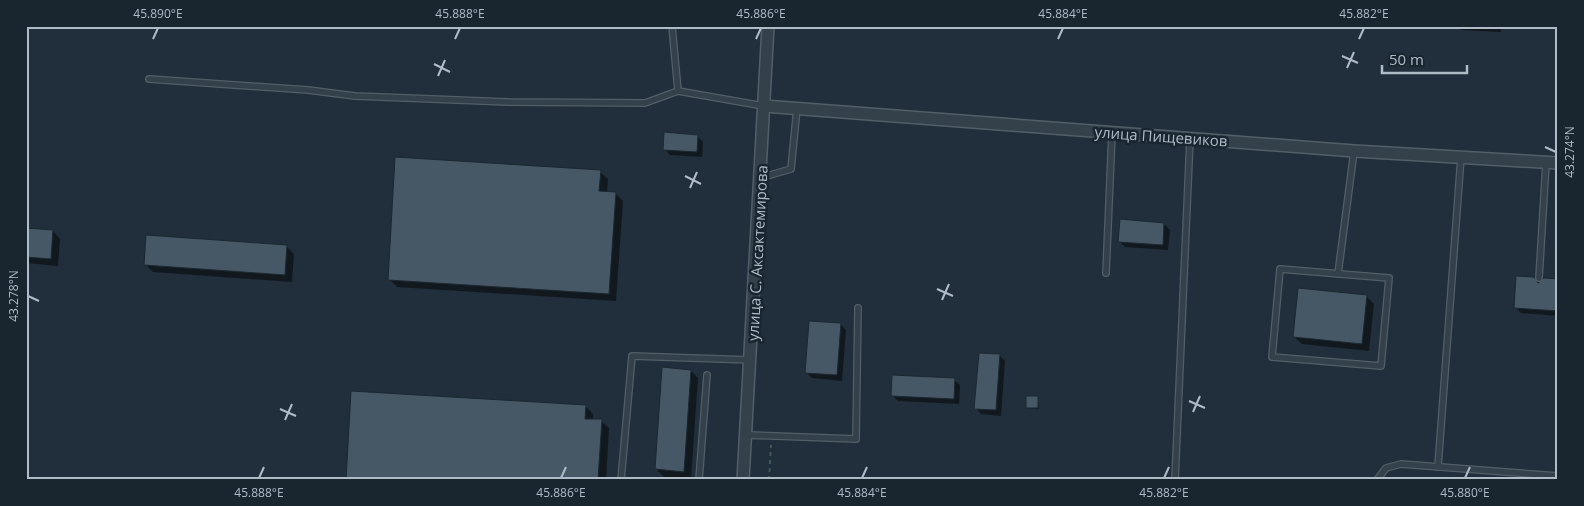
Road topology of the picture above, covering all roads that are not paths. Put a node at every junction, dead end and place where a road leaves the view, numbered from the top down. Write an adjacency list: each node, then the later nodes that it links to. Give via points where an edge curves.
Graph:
1 (672, 26): 4 (lane)
2 (768, 26): 5 (street, улица С. Аксактемирова)
3 (149, 79): 4 (lane, via 355,96 508,102 645,103)
4 (678, 90): 5 (lane)
5 (764, 106): 6 (street, улица Пищевиков); 12 (street, улица С. Аксактемирова)
6 (797, 108): 7 (street, улица Пищевиков); 12 (lane, via 791,169)
7 (1112, 133): 8 (street, улица Пищевиков); 13 (lane)
8 (1190, 139): 9 (street, улица Пищевиков); 25 (lane)
9 (1354, 152): 10 (street, улица Пищевиков); 14 (lane)
10 (1461, 158): 11 (street, улица Пищевиков); 20 (lane)
11 (1552, 162): 15 (lane)
12 (760, 178): 17 (street, улица С. Аксактемирова)
13 (1106, 272)
14 (1338, 274): 14 (lane, via 1280,269 1272,356 1381,366 1389,278)
15 (1539, 278)
16 (858, 308): 19 (lane, via 856,439)
17 (751, 360): 19 (street, улица С. Аксактемирова); 22 (lane, via 632,356)
18 (707, 375): 23 (lane)
19 (748, 435): 24 (street, улица С. Аксактемирова)
20 (1438, 467): 21 (lane); 26 (lane, via 1401,464 1386,468)
21 (1558, 476)
22 (621, 480)
23 (699, 480)
24 (743, 480)
25 (1175, 480)
26 (1377, 480)

